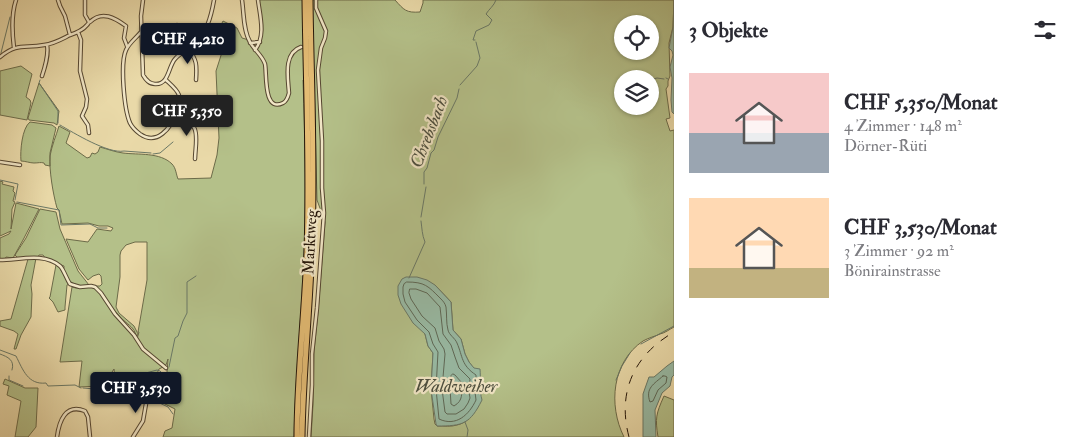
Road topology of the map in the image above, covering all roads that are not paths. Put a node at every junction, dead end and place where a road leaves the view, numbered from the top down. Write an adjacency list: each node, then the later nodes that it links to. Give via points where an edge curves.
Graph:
1 (16, 0): 22 (street)
2 (58, 0): 15 (street)
3 (85, 0): 11 (street, via 85,15)
4 (143, 0): 14 (street)
5 (214, 0): 23 (street, via 209,23)
6 (242, 0): 17 (street)
7 (258, 0): 16 (street)
8 (305, 0): 42 (highway, via 308,223)
9 (310, 0): 43 (highway, via 313,226)
10 (316, 0): 24 (street, Marktweg, via 326,31)
11 (89, 22): 13 (street); 19 (street, via 109,16 126,26 124,38)
12 (177, 25): 26 (street)
13 (78, 32): 15 (street); 32 (street, via 81,40 80,71 87,99 82,116 88,124)
14 (141, 32): 19 (street); 29 (street, via 143,75 150,83)
15 (70, 35): 18 (street)
16 (260, 42): 17 (street); 25 (street)
17 (250, 43): 25 (street)
18 (47, 45): 22 (street); 28 (street)
19 (128, 46): 31 (street, via 124,57 124,91 132,127 145,137 155,138 167,130)
20 (314, 46): 24 (street)
21 (301, 47): 25 (street, via 289,58 289,93 281,104 269,99 265,64)
22 (14, 48): 27 (street)
23 (188, 48): 26 (street); 30 (street, via 195,57)
24 (321, 48): 44 (street, Marktweg, via 318,70 324,217 312,354)
25 (256, 50)
26 (180, 54): 29 (street, via 172,63)
27 (0, 57)
28 (42, 76)
29 (166, 80): 31 (street, via 179,94)
30 (196, 80)
31 (176, 115): 33 (street, via 186,119 196,130)
32 (89, 133)
33 (195, 159)
34 (0, 162): 35 (street)
35 (20, 164)
36 (0, 260): 37 (street, via 36,258 53,262 62,268 72,285 95,287 143,349)
37 (166, 368)
38 (148, 398): 41 (street, via 143,421)
39 (57, 437): 40 (street, via 64,415 80,409 88,417)
40 (90, 437)
41 (133, 437)
42 (297, 437)
43 (302, 437)
44 (309, 437)

